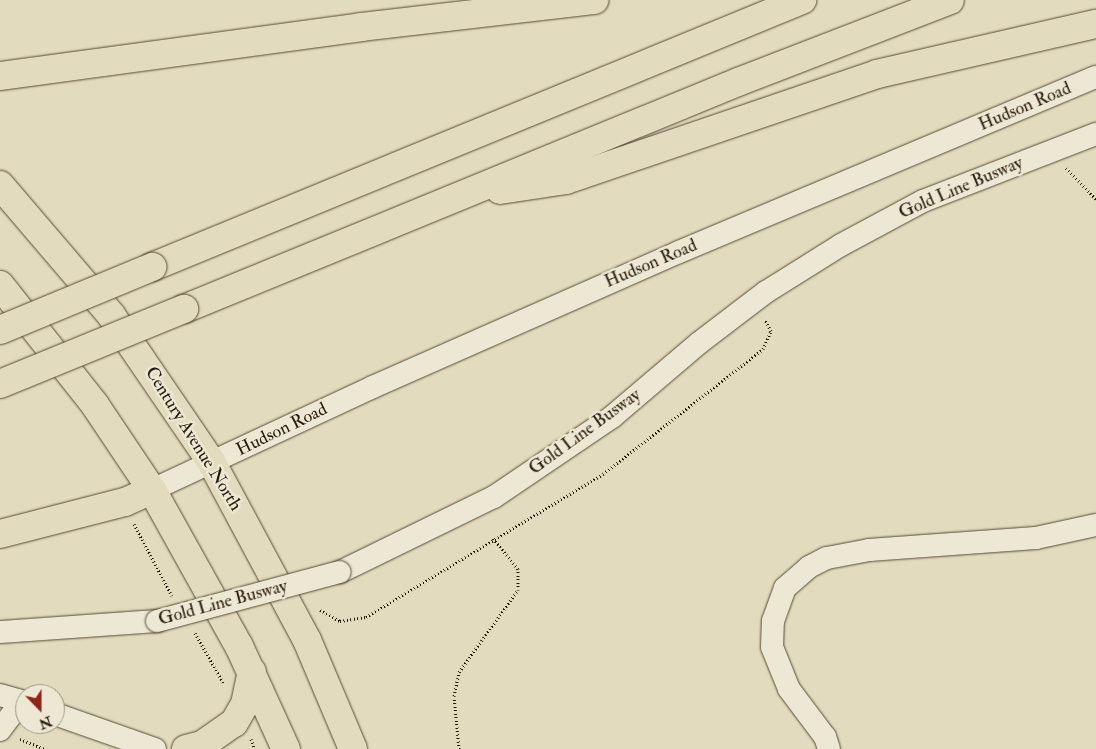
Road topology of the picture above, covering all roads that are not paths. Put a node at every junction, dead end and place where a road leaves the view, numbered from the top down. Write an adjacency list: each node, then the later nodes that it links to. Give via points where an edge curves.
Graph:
1 (594, 0): 5 (main road, via 361,27)
2 (802, 0): 12 (main road, bridge)
3 (950, 0): 10 (main road)
4 (1096, 24): 10 (main road, via 877,74 566,180)
5 (0, 76)
6 (1096, 77): 7 (street, Hudson Road)
7 (1085, 88): 14 (street, Hudson Road, via 670,256 391,379)
8 (1096, 134): 18 (street, Gold Line Busway, bridge, via 923,200 841,245 766,292 699,343 612,417 494,497 340,572 157,621)
9 (0, 185): 14 (main road, Century Avenue North, via 111,314)
10 (459, 196): 13 (main road, bridge)
11 (0, 285): 15 (main road, via 96,404)
12 (0, 330)
13 (0, 384)
14 (212, 463): 15 (street, Hudson Road); 28 (main road, Century Avenue North, via 306,640)
15 (152, 490): 17 (main road, via 125,502); 19 (main road)
16 (1096, 525): 29 (street, via 1036,538 869,550 827,558 809,567 785,588 773,622 772,647 789,689 825,737)
17 (0, 534)
18 (0, 630)
19 (252, 672): 26 (main road, via 245,704 234,723 202,745); 27 (main road)
20 (0, 694): 21 (street)
21 (15, 699)
22 (65, 718): 25 (street)
23 (15, 721): 24 (street)
24 (9, 734)
25 (155, 749)
26 (186, 749)
27 (286, 749)
28 (352, 749)
29 (829, 749)

